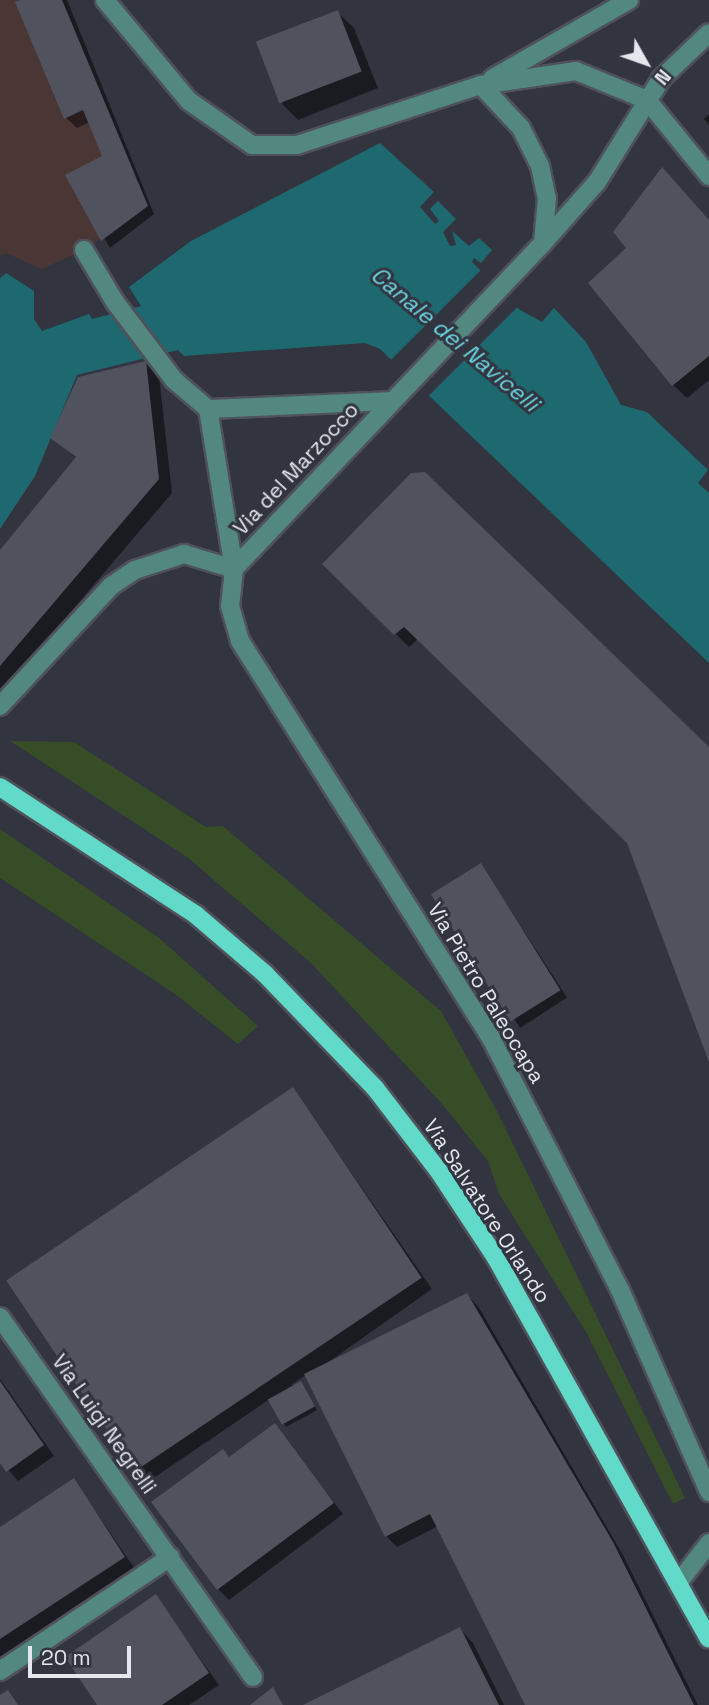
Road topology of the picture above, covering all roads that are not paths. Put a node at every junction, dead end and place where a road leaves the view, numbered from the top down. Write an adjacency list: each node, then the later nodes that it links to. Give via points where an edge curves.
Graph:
1 (105, 0): 4 (street, via 189,101 252,145 296,145)
2 (629, 0): 4 (street)
3 (709, 33): 5 (street, Via del Marzocco, via 675,63)
4 (481, 85): 5 (street, via 576,71); 7 (street, via 521,128 540,166 547,198)
5 (647, 100): 6 (street); 7 (street, Via del Marzocco, via 597,182)
6 (709, 176)
7 (544, 243): 9 (street, Via del Marzocco)
8 (84, 250): 10 (street, via 115,302 174,380)
9 (391, 401): 10 (street, Via del Marzocco); 11 (street, Via del Marzocco)
10 (208, 409): 11 (street, Via del Marzocco)
11 (234, 569): 12 (street, Via del Marzocco, via 184,554 135,570 111,586); 15 (street, Via Pietro Paleocapa, via 229,592 240,641 492,1040 620,1290)
12 (0, 706)
13 (0, 787): 18 (main road, Via Salvatore Orlando, via 118,860 215,930 314,1022 375,1088 439,1170 496,1258)
14 (0, 1317): 17 (street, Via Luigi Negrelli)
15 (709, 1492)
16 (709, 1543): 18 (street)
17 (170, 1557): 20 (street); 21 (street, Via Luigi Negrelli)
18 (679, 1581): 19 (main road, Via Salvatore Orlando)
19 (709, 1639)
20 (0, 1671)
21 (253, 1677)

